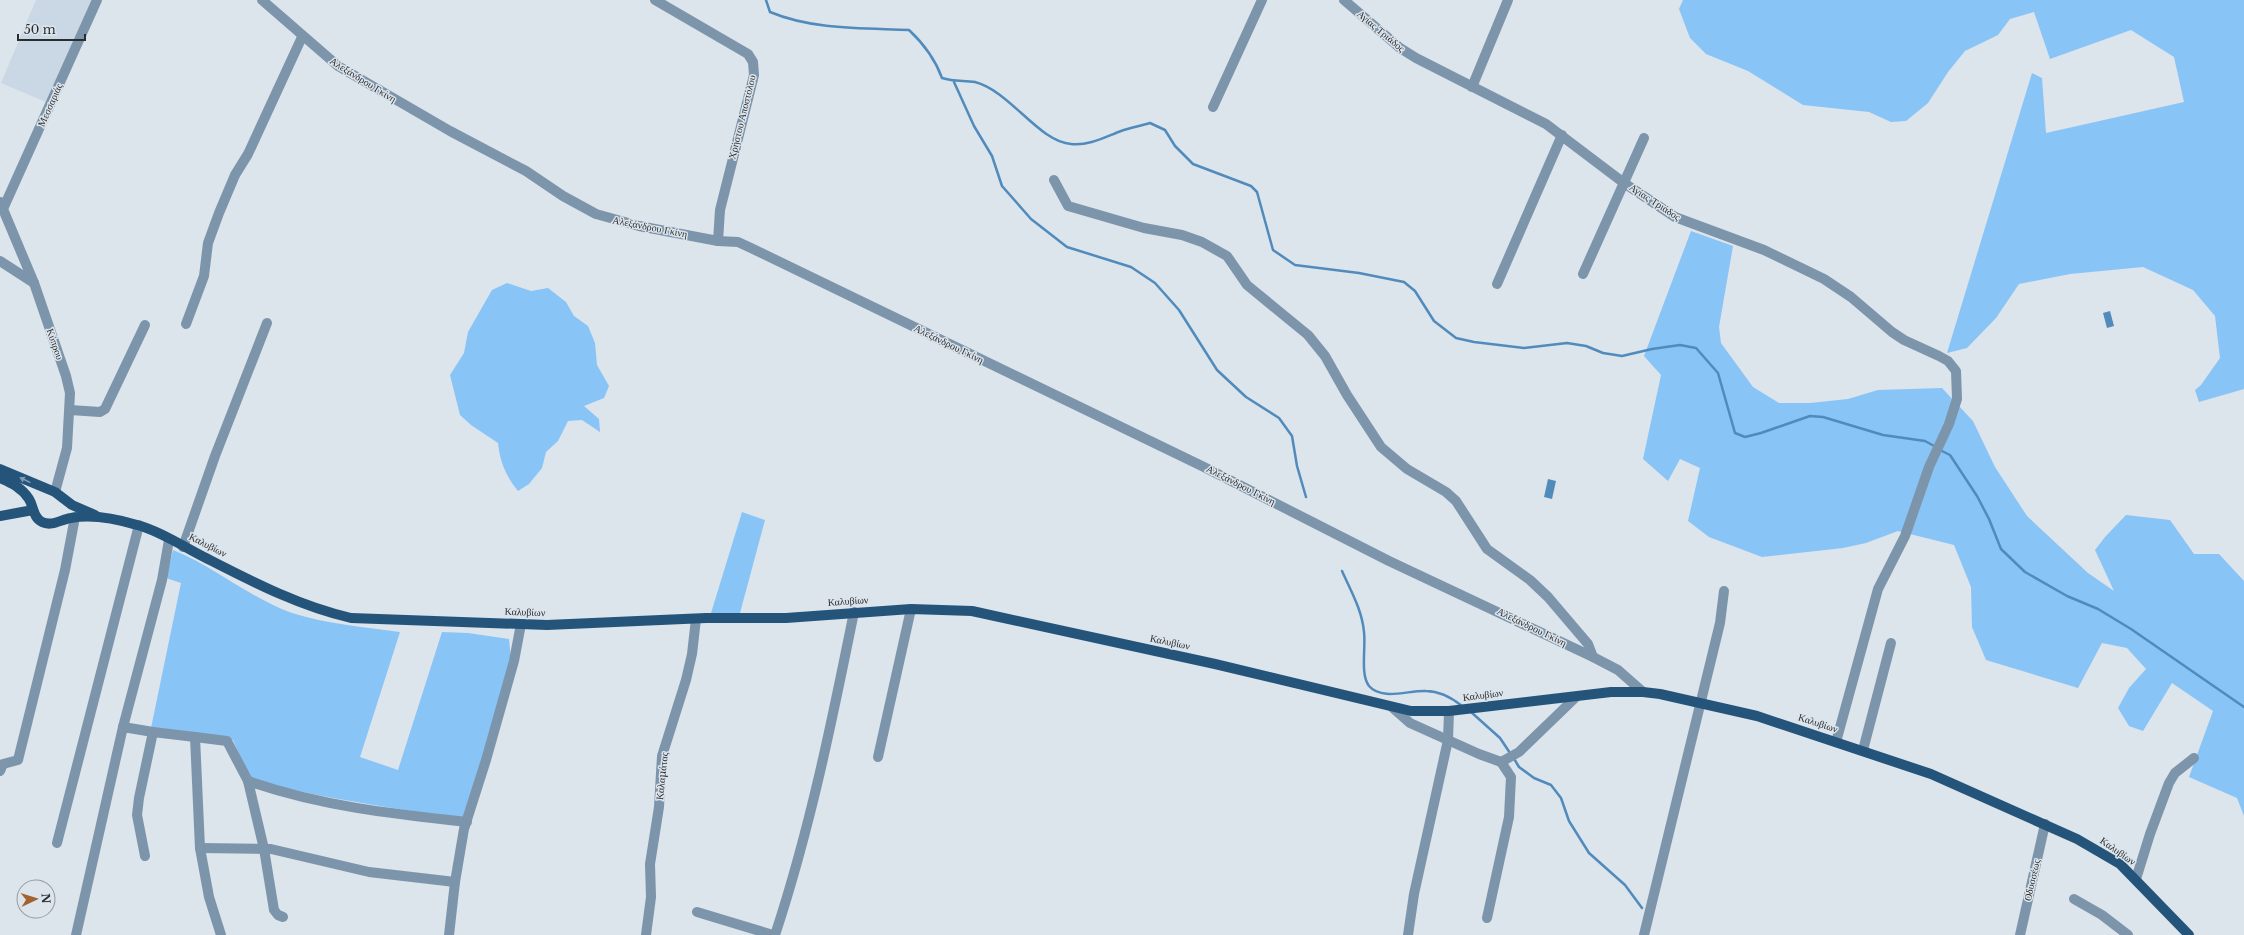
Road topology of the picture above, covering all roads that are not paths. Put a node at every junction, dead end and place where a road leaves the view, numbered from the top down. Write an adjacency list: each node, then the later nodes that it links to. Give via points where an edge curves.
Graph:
1 (97, 0): 14 (street, Μεσσαριάς)
2 (262, 0): 7 (street, Αλεξάνδρου Γκίνη)
3 (654, 0): 15 (street, Χρήστου Αποστόλου, via 748,54 753,62 754,75 720,210)
4 (1262, 0): 9 (street)
5 (1344, 0): 8 (street, Αγίας Τριάδος, via 1400,48)
6 (1508, 0): 8 (street)
7 (302, 37): 15 (street, Αλεξάνδρου Γκίνη, via 338,66 381,93 526,171 562,196 599,215 639,226); 21 (street, via 219,213 208,243 204,276)
8 (1472, 87): 10 (street, Αγίας Τριάδος, via 1523,111)
9 (1213, 107)
10 (1562, 135): 13 (street, Αγίας Τριάδος); 19 (street)
11 (1644, 138): 13 (street)
12 (1054, 180): 41 (street, via 1068,206 1144,228 1182,235 1202,242 1227,256 1247,285 1308,335 1381,447 1407,469 1446,492 1456,501 1487,549 1530,580 1548,597 1588,644)
13 (1624, 183): 17 (street); 51 (street, Αγίας Τριάδος, via 1675,217 1764,250 1824,279 1851,297 1904,340 1930,350 1948,361 1956,371 1957,399 1929,467 1905,536 1878,589)
14 (2, 206): 18 (street, Κύπρου)
15 (718, 241): 41 (street, Αλεξάνδρου Γκίνη, via 738,242 751,248 1204,467 1389,561)
16 (0, 261): 18 (street)
17 (1583, 274)
18 (34, 283): 23 (street, Κύπρου, via 66,376)
19 (1497, 284)
20 (267, 323): 34 (street)
21 (186, 324)
22 (145, 325): 23 (street, via 105,410)
23 (70, 410): 26 (street, Κύπρου, via 67,448)
24 (0, 469): 26 (main road, Καλυβίων, one-way to 24)
25 (0, 478): 27 (main road, Καλυβίων, via 22,490)
26 (55, 493): 27 (main road, via 40,494); 30 (main road, Καλυβίων, via 72,505); 31 (main road, via 64,500 65,512)
27 (33, 508): 28 (main road); 31 (main road, Καλυβίων, via 37,519 42,522)
28 (0, 516)
29 (75, 517): 30 (main road, Καλυβίων); 31 (main road, Καλυβίων); 56 (street, via 65,570 18,760 3,764)
30 (102, 518): 32 (main road, Καλυβίων)
31 (58, 522)
32 (139, 525): 33 (main road, Καλυβίων); 60 (street)
33 (169, 540): 34 (main road, Καλυβίων); 47 (street, via 162,580)
34 (183, 546): 39 (main road, Καλυβίων, via 283,597 328,613 351,618)
35 (1724, 591): 44 (street, via 1720,623)
36 (911, 609): 37 (main road, Καλυβίων); 45 (main road, Καλυβίων, via 972,611 1215,664); 53 (street)
37 (854, 612): 38 (main road, Καλυβίων, via 786,618); 75 (street, via 818,784 796,871)
38 (696, 619): 39 (main road, Καλυβίων); 74 (street, Καλαμάτας, via 686,680 662,756 660,807 650,864 651,897)
39 (521, 624): 58 (street, via 514,661)
40 (1891, 643): 52 (street)
41 (1593, 657): 42 (street, Αλεξάνδρου Γκίνη, via 1618,670)
42 (1643, 692): 43 (main road, Καλυβίων, via 1611,692); 44 (main road, Καλυβίων)
43 (1576, 697): 46 (main road, Καλυβίων); 55 (street, via 1519,752)
44 (1699, 702): 51 (main road, Καλυβίων, via 1757,716); 77 (street)
45 (1393, 708): 46 (main road, Καλυβίων, via 1411,711); 50 (street, via 1410,723)
46 (1453, 711): 50 (street)
47 (123, 727): 48 (street); 71 (street)
48 (153, 732): 49 (street); 63 (street, via 138,798 137,815)
49 (195, 737): 57 (street, via 227,741); 61 (street)
50 (1448, 740): 55 (street); 76 (street, via 1414,894)
51 (1836, 742): 52 (main road, Καλυβίων)
52 (1863, 750): 59 (main road, Καλυβίων, via 1957,785)
53 (878, 757)
54 (2194, 758): 64 (street, via 2175,772 2169,783)
55 (1504, 760): 69 (street, via 1511,777 1509,817)
56 (0, 772)
57 (248, 781): 58 (street, via 285,793 361,809); 62 (street)
58 (467, 822): 65 (street)
59 (2045, 824): 64 (main road, Καλυβίων, via 2102,852); 78 (street, Οδυσσέως)
60 (57, 843)
61 (200, 848): 62 (street); 72 (street, via 209,897)
62 (264, 850): 65 (street, via 369,872); 68 (street, via 274,910)
63 (144, 856)
64 (2136, 879): 70 (main road, Καλυβίων)
65 (455, 882): 73 (street)
66 (2074, 899): 79 (street, via 2102,915)
67 (697, 912): 75 (street)
68 (283, 917)
69 (1486, 918)
70 (2178, 922): 80 (street); 81 (main road, Καλυβίων)
71 (76, 935)
72 (221, 935)
73 (449, 935)
74 (646, 935)
75 (774, 935)
76 (1408, 935)
77 (1644, 935)
78 (2020, 935)
79 (2128, 935)
80 (2184, 935)
81 (2190, 935)

